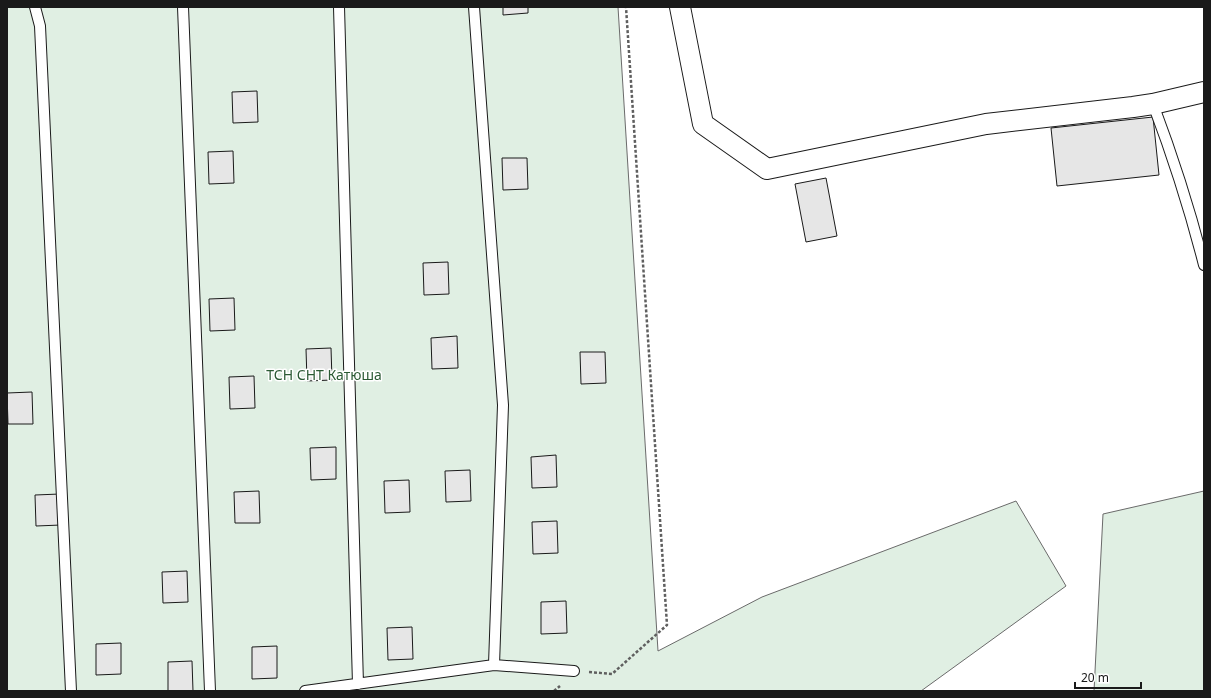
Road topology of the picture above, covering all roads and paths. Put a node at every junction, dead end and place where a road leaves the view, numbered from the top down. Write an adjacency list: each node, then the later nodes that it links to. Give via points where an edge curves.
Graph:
1 (35, 7): 13 (lane, via 40,26)
2 (183, 7): 14 (lane)
3 (339, 7): 12 (lane)
4 (474, 7): 10 (lane, via 503,405)
5 (626, 7): 11 (path, via 667,625 612,674)
6 (680, 7): 8 (street, via 703,124 767,169 986,124)
7 (1204, 92): 8 (street)
8 (1153, 104): 9 (lane, via 1194,226)
9 (1204, 265)
10 (494, 665): 11 (lane); 12 (lane)
11 (574, 671): 16 (path)
12 (358, 684): 15 (lane)
13 (71, 691)
14 (210, 691)
15 (305, 691)
16 (554, 691)

